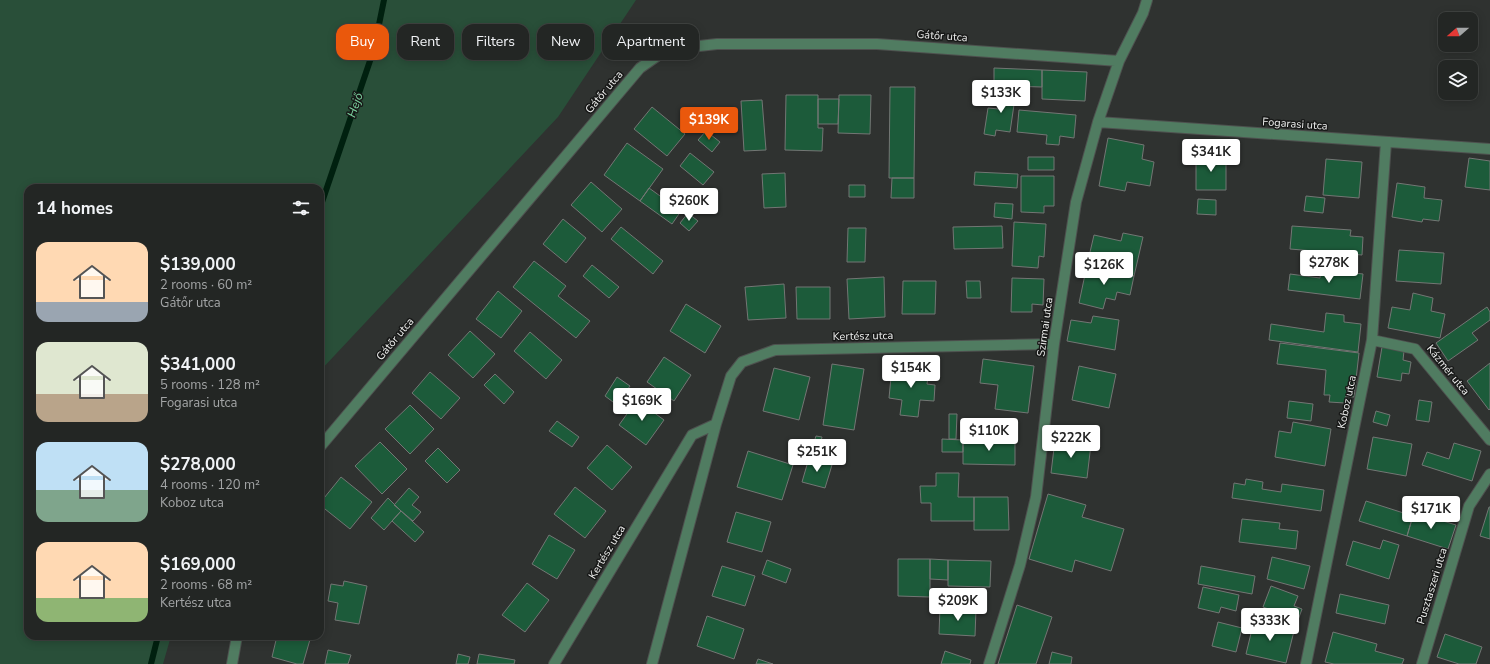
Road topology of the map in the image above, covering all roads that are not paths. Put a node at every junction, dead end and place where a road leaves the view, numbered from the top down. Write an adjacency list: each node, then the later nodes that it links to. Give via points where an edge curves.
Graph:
1 (1147, 0): 2 (street, Szirmai utca)
2 (1120, 61): 3 (street, Szirmai utca); 10 (street, Gátőr utca, via 877,44 716,44 681,48 660,54 640,68)
3 (1098, 122): 4 (street, Fogarasi utca); 7 (street, Szirmai utca, via 1076,202)
4 (1386, 142): 5 (street, Fogarasi utca); 6 (street, Koboz utca)
5 (1490, 149)
6 (1372, 340): 9 (street, Kázmér utca, via 1415,349); 17 (street, Koboz utca)
7 (1054, 344): 8 (street, Kertész utca, via 776,350 742,362 731,376); 16 (street, Szirmai utca, via 1036,497 1020,565)
8 (716, 424): 14 (street, Kertész utca, via 692,435); 15 (street, Kertész utca)
9 (1490, 440)
10 (324, 442)
11 (1490, 474): 18 (street, Pusztaszeri utca, via 1469,506)
12 (236, 640): 13 (street)
13 (232, 664)
14 (554, 664)
15 (652, 664)
16 (990, 664)
17 (1306, 664)
18 (1422, 664)

